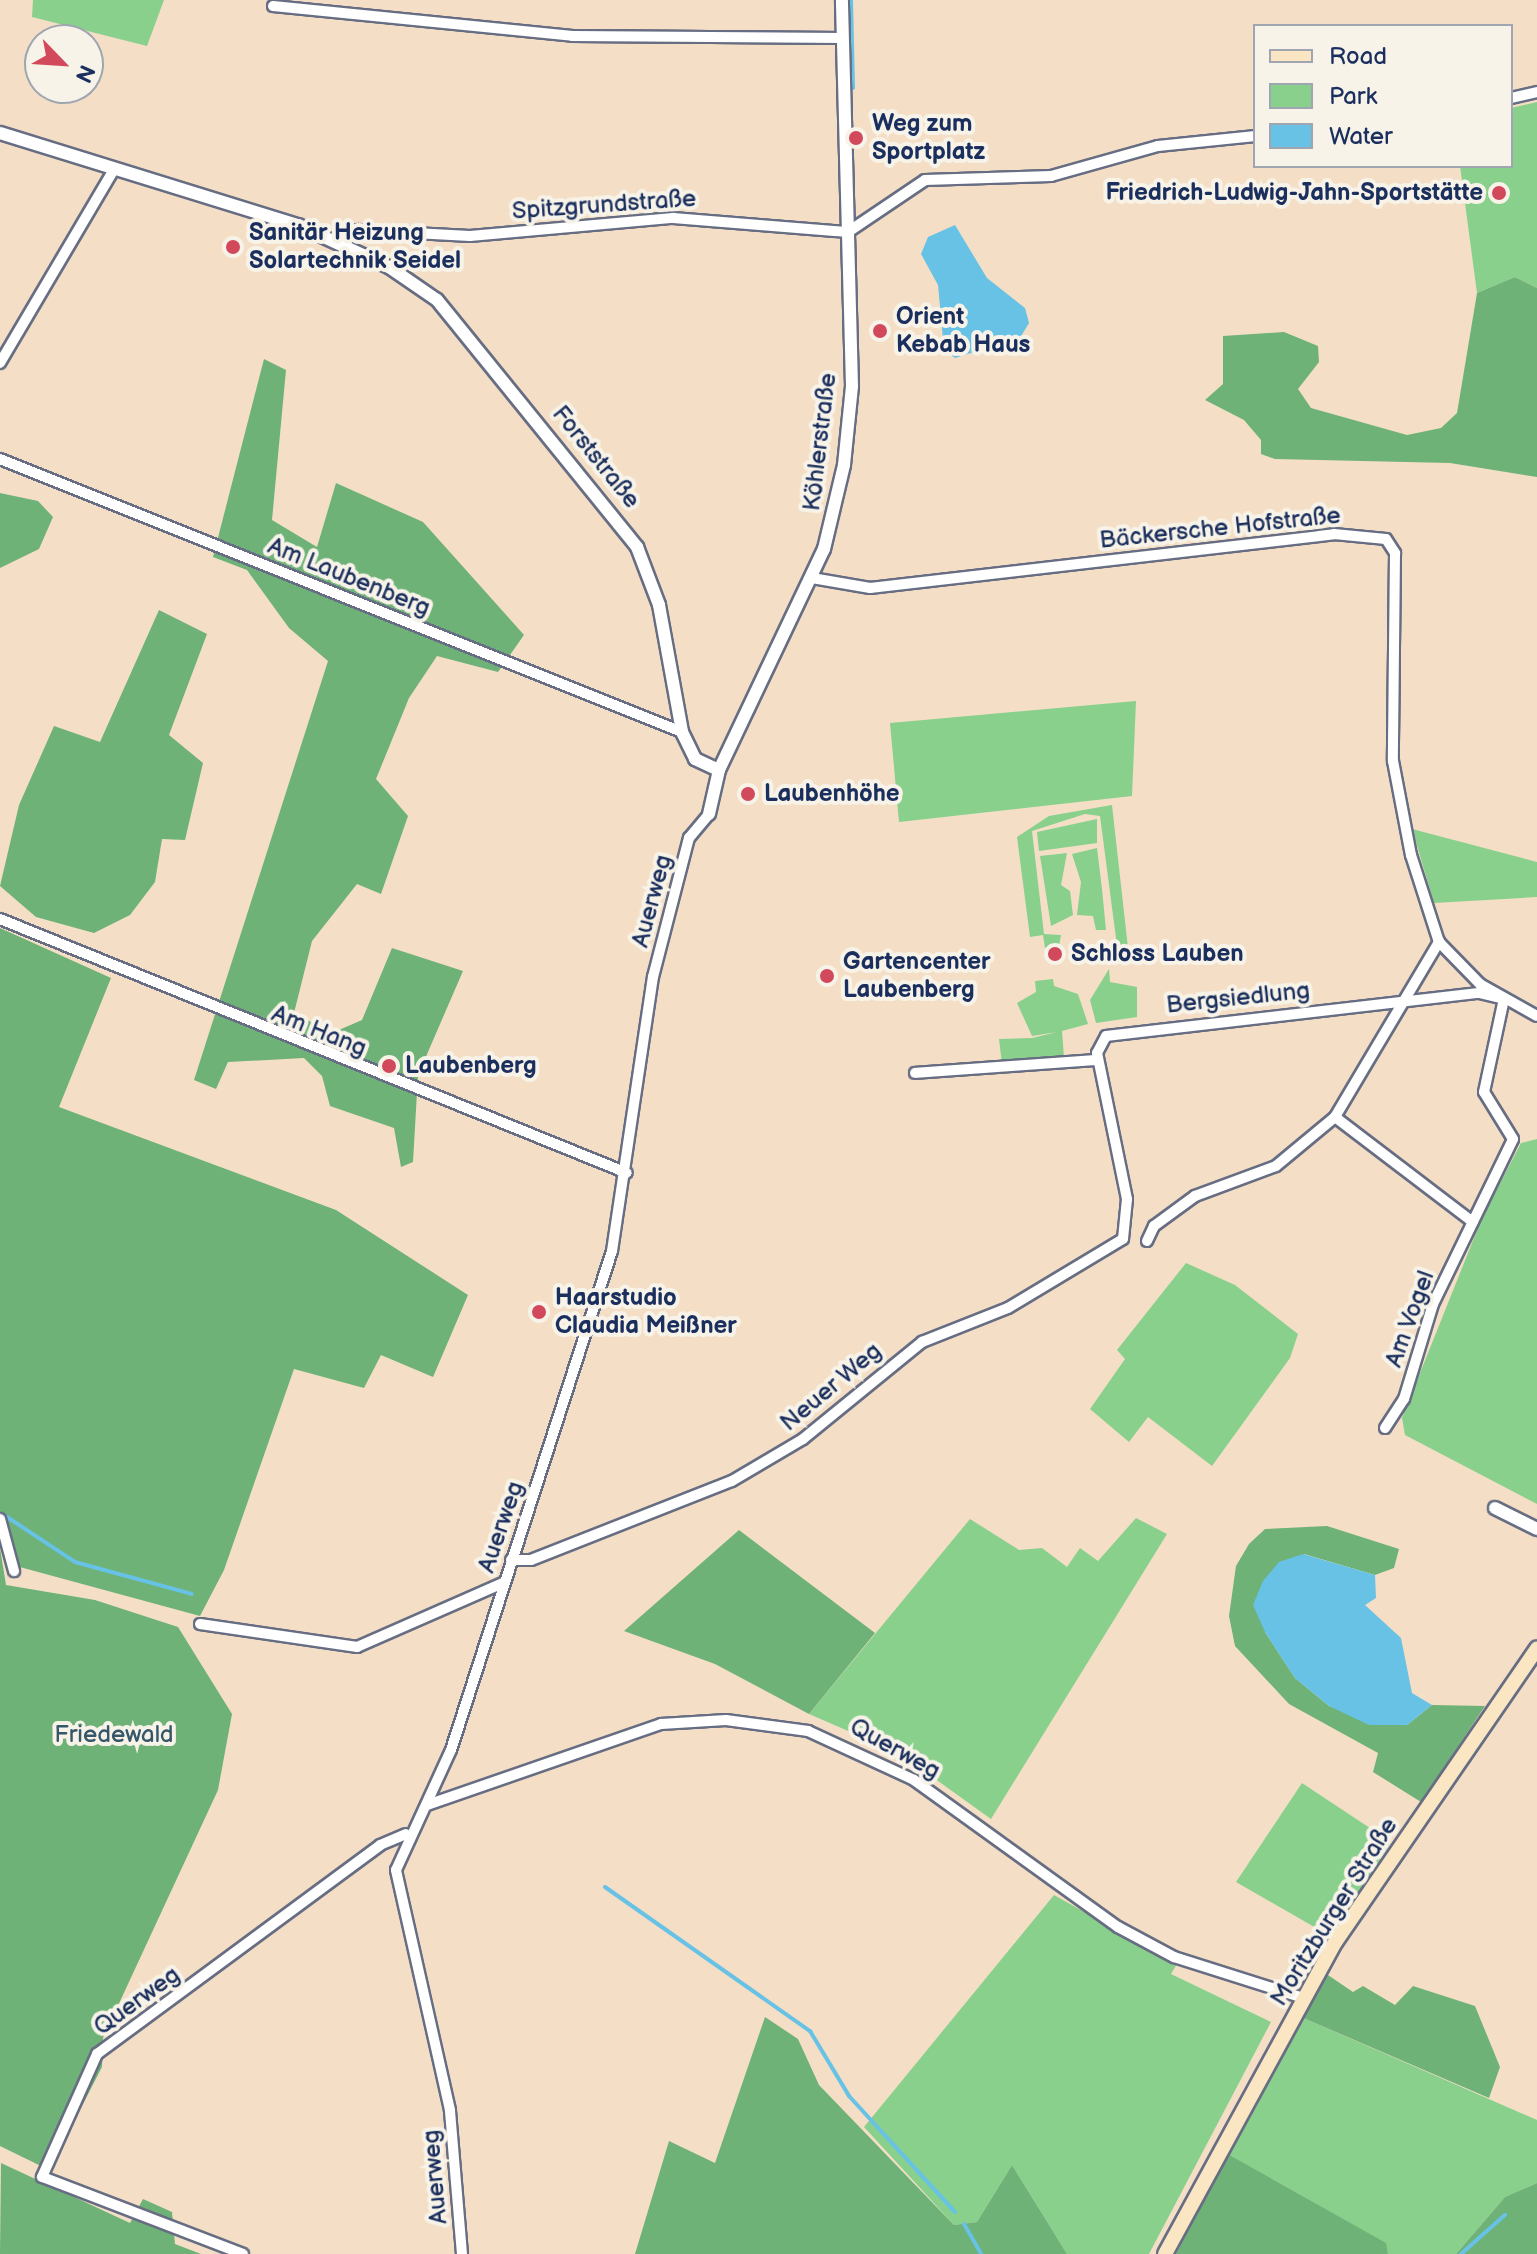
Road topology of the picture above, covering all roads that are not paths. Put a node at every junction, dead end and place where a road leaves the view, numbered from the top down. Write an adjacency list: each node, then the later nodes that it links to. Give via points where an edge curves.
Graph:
1 (842, 0): 3 (street, Köhlerstraße)
2 (273, 6): 3 (street, via 556,35)
3 (843, 38): 9 (street, Köhlerstraße)
4 (1537, 92): 5 (street)
5 (1513, 98)
6 (0, 133): 8 (street, Spitzgrundstraße)
7 (1253, 136): 9 (street, via 1158,146 1051,176 977,173 925,180)
8 (113, 171): 10 (street, Spitzgrundstraße); 11 (street)
9 (848, 232): 10 (street, Spitzgrundstraße, via 673,218 470,236 358,230); 13 (street, Köhlerstraße, via 851,408 833,519)
10 (332, 239): 14 (street, Forststraße, via 402,275 447,310 627,531 659,605)
11 (0, 363)
12 (0, 459): 14 (street, Am Laubenberg)
13 (812, 578): 15 (street, Köhlerstraße); 18 (street, Bäckersche Hofstraße, via 870,588 1334,534 1386,539 1395,553 1393,761 1411,855)
14 (682, 732): 15 (street, Forststraße, via 695,759)
15 (719, 770): 16 (street, Köhlerstraße)
16 (709, 814): 25 (street, Auerweg, via 689,838 653,977)
17 (0, 919): 25 (street, Am Hang)
18 (1439, 942): 19 (street); 20 (street)
19 (1504, 999): 20 (street, via 1479,993); 21 (street); 26 (street, Am Vogel, via 1484,1092 1513,1139)
20 (1401, 1002): 22 (street, Bergsiedlung, via 1126,1029 1102,1040); 24 (street)
21 (1537, 1016)
22 (1098, 1060): 23 (street); 32 (street, Neuer Weg, via 1127,1199 1123,1239 1008,1308 922,1342 803,1439 732,1481 531,1560)
23 (915, 1073)
24 (1335, 1117): 26 (street); 27 (street, via 1276,1166 1195,1196 1154,1226)
25 (627, 1173): 32 (street, Auerweg, via 612,1251)
26 (1473, 1222): 28 (street, Am Vogel, via 1433,1304 1400,1411)
27 (1147, 1241)
28 (1385, 1428)
29 (1495, 1508): 31 (street)
30 (0, 1519): 33 (street)
31 (1537, 1529)
32 (511, 1560): 34 (street, Auerweg)
33 (14, 1571)
34 (503, 1583): 35 (street, via 357,1647); 37 (street, Auerweg)
35 (200, 1624)
36 (1537, 1648): 39 (main road, Moritzburger Straße)
37 (427, 1805): 38 (street, Auerweg); 39 (street, Querweg, via 661,1724 726,1720 808,1731 914,1780 1118,1927 1174,1957)
38 (406, 1834): 40 (street, Querweg, via 380,1845 97,2054 42,2177); 41 (street, Auerweg, via 396,1870 450,2110)
39 (1303, 1998): 42 (main road, Moritzburger Straße)
40 (243, 2254)
41 (462, 2254)
42 (1165, 2254)

